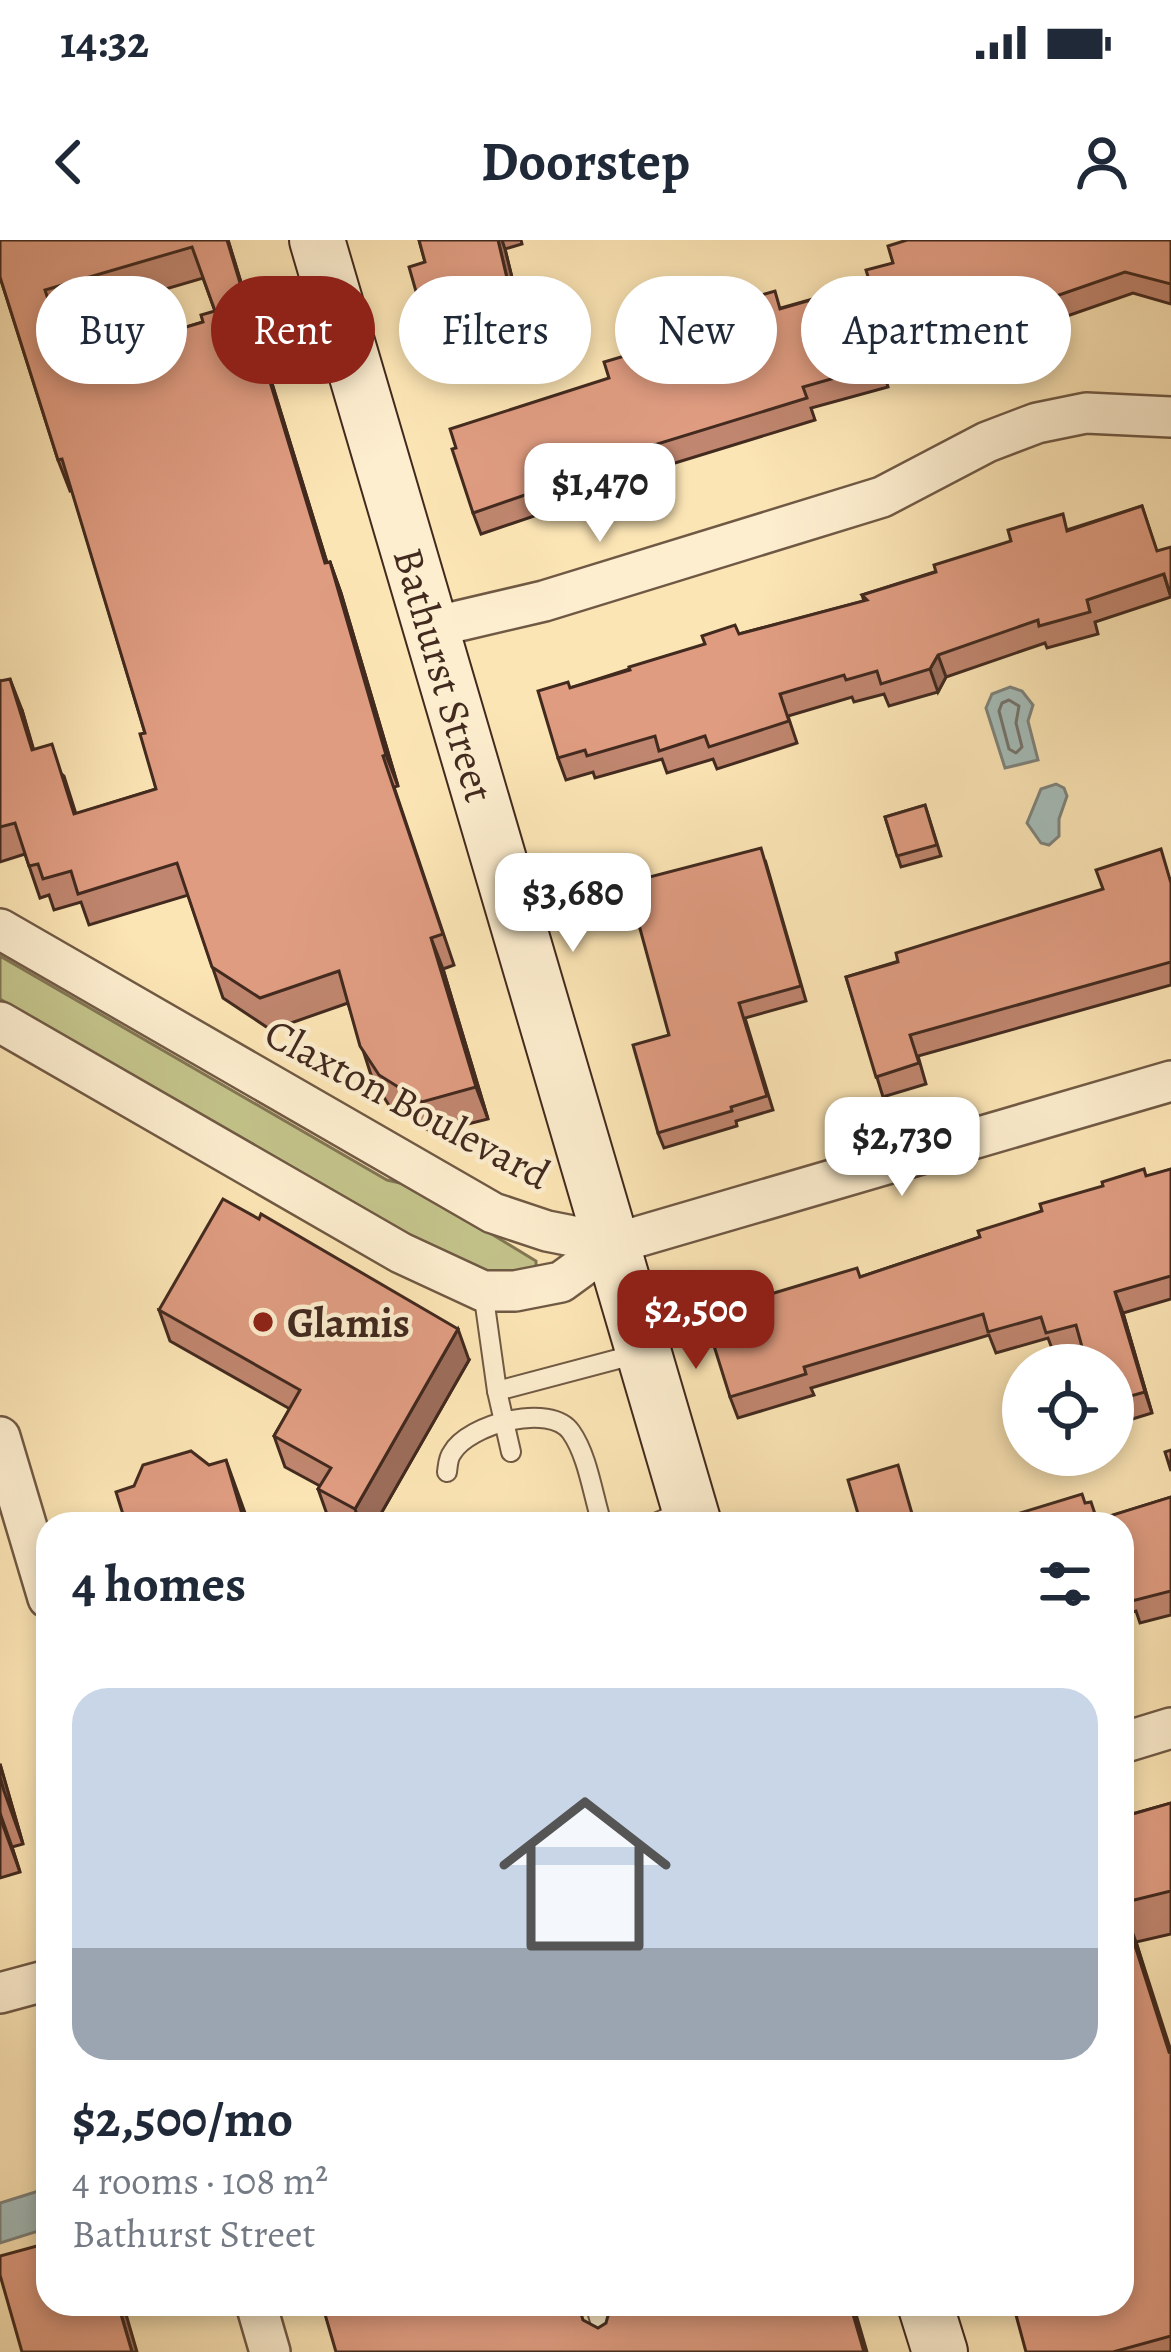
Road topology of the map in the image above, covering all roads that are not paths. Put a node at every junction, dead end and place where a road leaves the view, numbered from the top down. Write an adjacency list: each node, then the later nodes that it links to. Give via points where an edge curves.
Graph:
1 (316, 240): 3 (main road, Bathurst Street)
2 (1171, 417): 3 (street, via 1086,413 1037,423 882,497)
3 (434, 627): 7 (main road, Bathurst Street)
4 (0, 929): 7 (street, Claxton Boulevard, via 494,1213)
5 (0, 1022): 8 (street, via 401,1253)
6 (1171, 1081): 7 (street)
7 (613, 1244): 8 (street, via 561,1282); 9 (main road, Bathurst Street)
8 (483, 1291): 10 (lane)
9 (644, 1352): 10 (lane); 16 (main road, Bathurst Street)
10 (497, 1391): 11 (lane)
11 (503, 1423): 13 (lane); 14 (lane, via 452,1452); 15 (lane, via 560,1419 574,1435)
12 (0, 1437): 17 (street)
13 (511, 1452)
14 (447, 1472)
15 (598, 1512)
16 (677, 1512)
17 (36, 1558)
18 (1171, 1728): 19 (street)
19 (1134, 1739)
20 (36, 1984): 21 (street)
21 (0, 1994)
22 (260, 2316): 25 (street)
23 (598, 2316): 26 (lane)
24 (929, 2316): 27 (main road)
25 (270, 2352)
26 (609, 2352)
27 (940, 2352)

